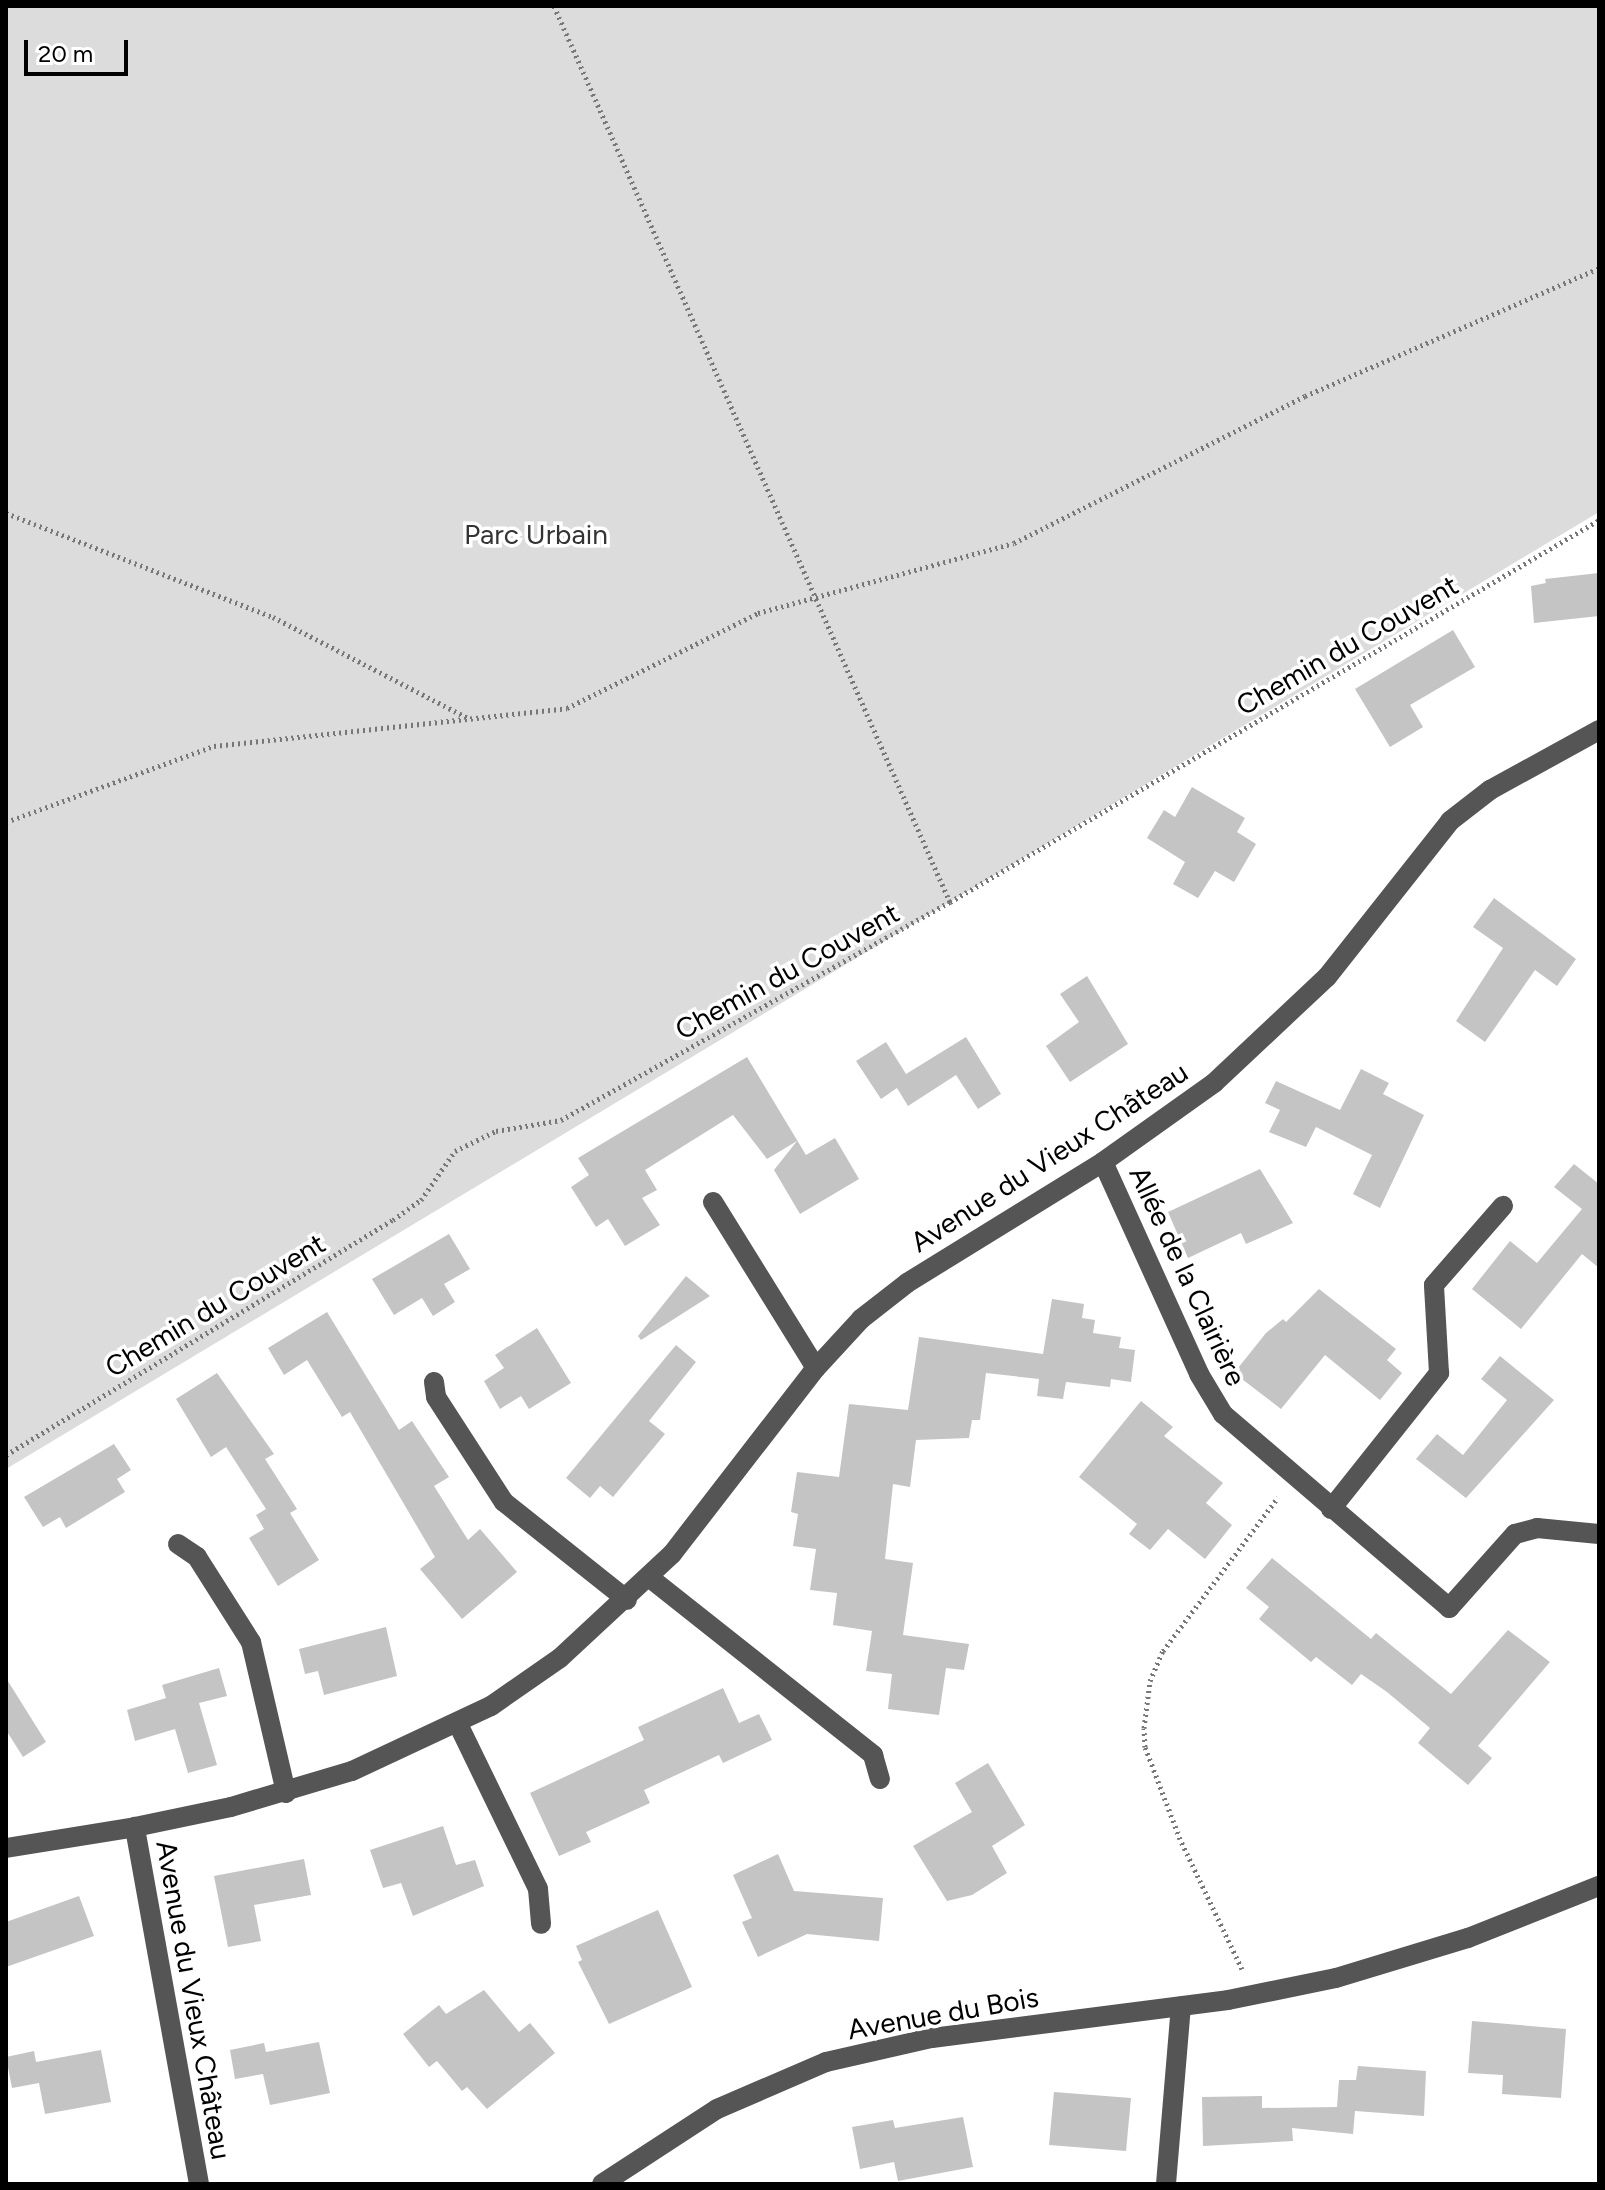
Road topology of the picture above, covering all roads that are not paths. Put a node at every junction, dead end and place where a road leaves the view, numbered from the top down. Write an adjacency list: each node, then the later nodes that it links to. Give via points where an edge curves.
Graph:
1 (1596, 735): 2 (street, Avenue du Vieux Château, via 1490,790 1450,821 1303,1004 1214,1083)
2 (1103, 1162): 5 (street, Avenue du Vieux Château, via 907,1283 861,1319); 7 (street, Allée de la Clairière, via 1211,1395 1236,1429)
3 (713, 1202): 5 (street)
4 (1503, 1206): 7 (street, via 1434,1285 1439,1373)
5 (816, 1368): 10 (street, Avenue du Vieux Château)
6 (434, 1382): 11 (street, via 436,1397 504,1502)
7 (1331, 1509): 8 (street, Allée de la Clairière, via 1449,1608 1515,1534 1537,1528)
8 (1599, 1534)
9 (178, 1544): 14 (street, via 197,1557 251,1642)
10 (650, 1578): 11 (street, Avenue du Vieux Château); 13 (street, via 873,1755)
11 (627, 1600): 12 (street, Avenue du Vieux Château, via 528,1681)
12 (458, 1724): 14 (street, Avenue du Vieux Château, via 352,1771); 18 (street, via 538,1889)
13 (880, 1779)
14 (286, 1793): 15 (street, Avenue du Vieux Château)
15 (135, 1827): 16 (street, Avenue du Vieux Château); 20 (street, Avenue du Vieux Château)
16 (6, 1848)
17 (1599, 1886): 19 (street, Avenue du Bois, via 1420,1954 1259,1995)
18 (541, 1924)
19 (1181, 2007): 21 (street, Avenue du Bois, via 932,2038 826,2062 717,2109); 22 (street)
20 (199, 2184)
21 (602, 2184)
22 (1166, 2184)

